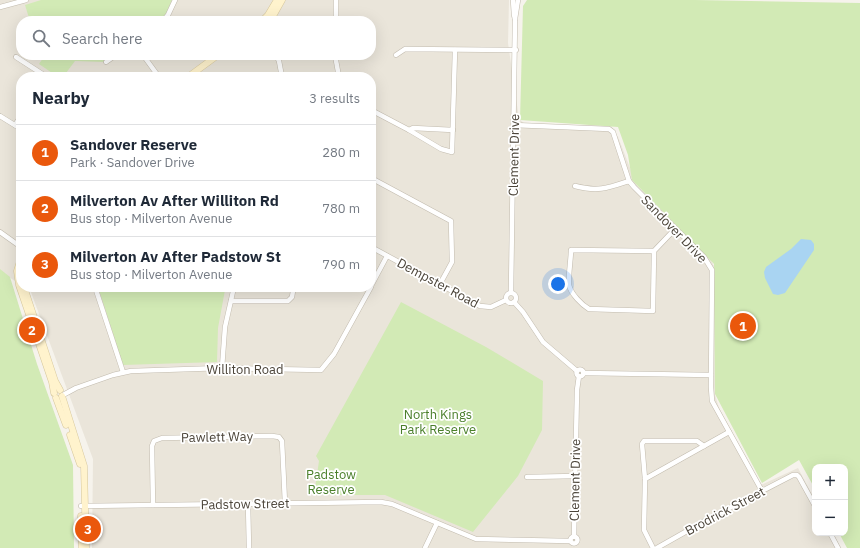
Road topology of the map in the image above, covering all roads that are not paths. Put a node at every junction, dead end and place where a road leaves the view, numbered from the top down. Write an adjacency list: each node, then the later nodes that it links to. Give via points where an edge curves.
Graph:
1 (26, 0): 8 (street)
2 (175, 0): 9 (street)
3 (277, 0): 10 (street)
4 (282, 0): 11 (street)
5 (336, 0): 12 (street)
6 (514, 0): 13 (street, Clement Drive)
7 (518, 0): 13 (street, Clement Drive)
8 (0, 7)
9 (167, 16)
10 (267, 16)
11 (271, 16)
12 (336, 16)
13 (515, 18): 15 (street, Clement Drive)
14 (455, 50): 15 (street); 16 (street, via 405,49); 36 (street)
15 (516, 50): 34 (street, Clement Drive)
16 (396, 55)
17 (21, 60): 25 (street)
18 (109, 60): 24 (street)
19 (146, 60): 26 (street)
20 (211, 60): 27 (street)
21 (217, 60): 28 (street)
22 (278, 60): 29 (street)
23 (336, 60): 30 (street)
24 (106, 62)
25 (39, 72)
26 (155, 72)
27 (195, 72)
28 (201, 72)
29 (281, 72)
30 (338, 72)
31 (376, 113): 35 (street)
32 (0, 116): 33 (street)
33 (15, 125)
34 (514, 125): 38 (street, Sandover Drive, via 609,129 613,132); 54 (street, Clement Drive)
35 (409, 130): 36 (street); 36 (street, via 441,149 452,152)
36 (453, 130)
37 (376, 181): 47 (street, via 451,221 452,262)
38 (630, 181): 39 (street, via 599,190); 40 (street, Sandover Drive)
39 (575, 186)
40 (675, 229): 44 (street); 62 (street, Sandover Drive, via 704,257 712,270)
41 (0, 232): 42 (street)
42 (16, 243)
43 (376, 250): 45 (street, Dempster Road)
44 (654, 252): 44 (street, via 571,250 569,285 584,306 590,309 653,311)
45 (388, 256): 46 (street, Williton Road); 47 (street, Dempster Road)
46 (376, 278)
47 (440, 284): 55 (street, Dempster Road, via 480,306 491,307)
48 (21, 292): 64 (street, via 52,382)
49 (26, 292): 64 (street)
50 (98, 292): 60 (street)
51 (233, 292): 56 (street)
52 (293, 292): 56 (street, via 288,301)
53 (368, 292): 58 (street, Williton Road, via 334,354 321,370)
54 (511, 292): 55 (street, via 507,294); 57 (street, Clement Drive, via 516,296)
55 (506, 300): 57 (street)
56 (231, 301): 58 (street, via 225,327)
57 (514, 302): 59 (street, Clement Drive, via 543,342)
58 (222, 368): 60 (street, Williton Road)
59 (577, 371): 61 (street, via 581,370); 63 (street)
60 (123, 372): 64 (street, Williton Road)
61 (584, 373): 62 (street); 63 (street)
62 (712, 375): 65 (street, Sandover Drive, via 712,400)
63 (579, 376): 67 (street, Clement Drive)
64 (59, 394): 75 (street, via 83,462)
65 (729, 432): 66 (street); 70 (street, Sandover Drive)
66 (704, 446): 69 (street); 69 (street, via 697,441 644,441)
67 (576, 476): 68 (street); 78 (street, Clement Drive)
68 (527, 477)
69 (644, 479): 83 (street, via 644,530)
70 (762, 491): 71 (street, Brodrick Street, via 797,475); 84 (street, Brodrick Street)
71 (812, 501)
72 (285, 503): 73 (street, Padstow Street); 74 (street, Pawlett Way, via 282,440 279,437 215,437 162,438 154,441); 76 (street, Padstow Street, via 381,502)
73 (248, 504): 74 (street, Padstow Street); 81 (street)
74 (153, 505): 75 (street, Padstow Street)
75 (83, 506): 79 (street); 80 (street)
76 (437, 523): 78 (street, Padstow Street, via 476,539); 82 (street)
77 (832, 536): 85 (street)
78 (573, 542)
79 (82, 548)
80 (86, 548)
81 (249, 548)
82 (425, 548)
83 (653, 548)
84 (657, 548)
85 (838, 548)

